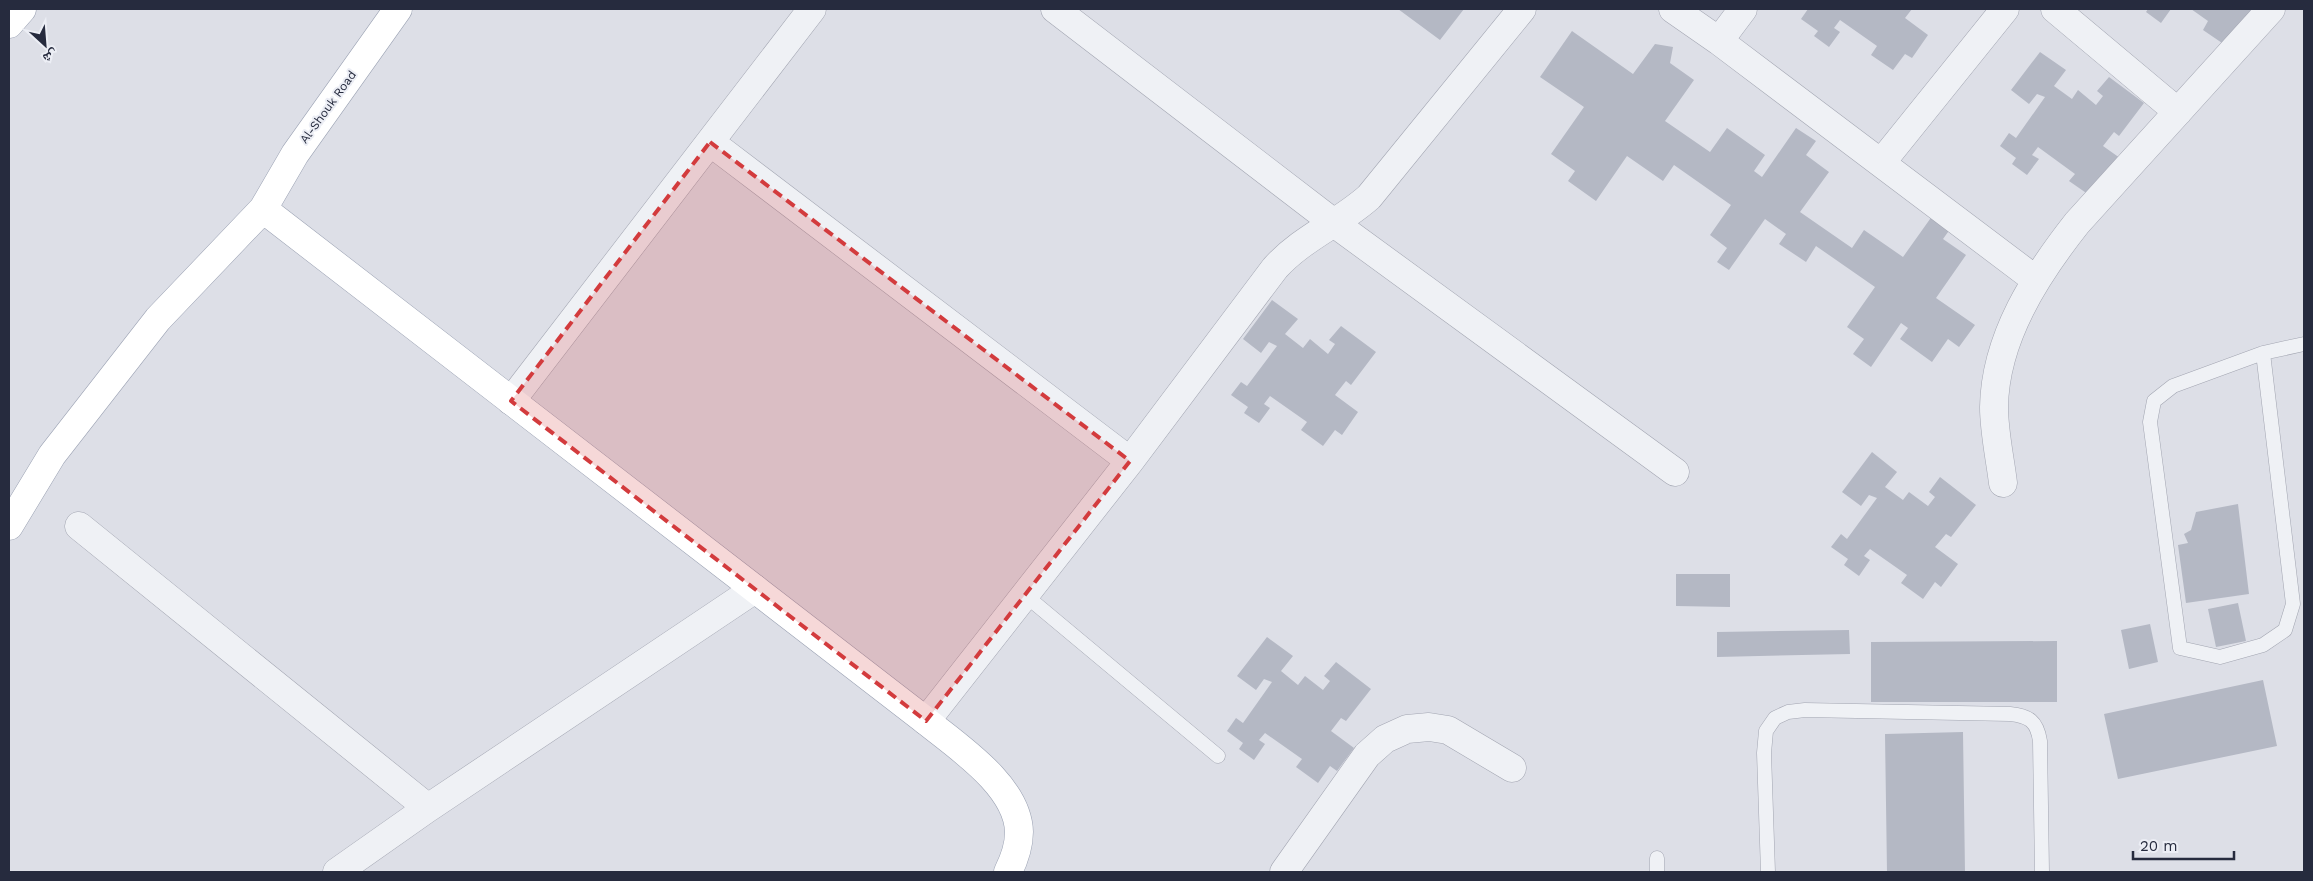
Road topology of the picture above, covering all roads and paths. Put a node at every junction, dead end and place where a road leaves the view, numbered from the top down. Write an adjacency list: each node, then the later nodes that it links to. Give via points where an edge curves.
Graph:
1 (22, 9): 11 (main road)
2 (398, 9): 16 (main road, Al-Shouk Road, via 295,154)
3 (812, 9): 14 (street)
4 (1055, 9): 17 (street)
5 (1522, 9): 17 (street, via 1369,197)
6 (1673, 9): 12 (street)
7 (1743, 9): 12 (street)
8 (2005, 9): 15 (street)
9 (2055, 9): 13 (street)
10 (2271, 9): 13 (street)
11 (9, 24)
12 (1719, 41): 15 (street)
13 (2178, 112): 18 (street, via 2077,223)
14 (710, 142): 21 (street); 22 (street)
15 (1881, 163): 18 (street)
16 (263, 209): 21 (main road); 25 (main road, Al-Shouk Road, via 158,319 52,455)
17 (1334, 223): 22 (street, via 1295,248 1275,268); 23 (street)
18 (2036, 280): 24 (street, via 2010,335 1997,376 1994,408)
19 (2304, 344): 20 (lane)
20 (2263, 353): 20 (lane, via 2173,386 2154,400 2150,422 2180,648 2220,657 2263,645 2285,630 2293,604)
21 (511, 401): 27 (main road)
22 (1130, 462): 28 (street)
23 (1675, 472)
24 (2003, 482)
25 (9, 526)
26 (80, 526): 32 (street)
27 (755, 589): 29 (main road); 32 (street)
28 (1025, 595): 29 (street); 30 (lane)
29 (926, 721): 35 (main road, via 980,766 1002,788 1014,808 1019,831 1016,856)
30 (1218, 756)
31 (1512, 768): 36 (street, via 1448,730 1415,728 1393,735 1367,755)
32 (428, 808): 34 (street)
33 (1657, 858): 37 (lane)
34 (336, 872)
35 (1008, 872)
36 (1284, 872)
37 (1658, 872)
38 (1768, 872): 39 (lane, via 1766,732 1775,718 1805,710 2010,714 2033,720 2039,730 2040,741)
39 (2042, 872)

